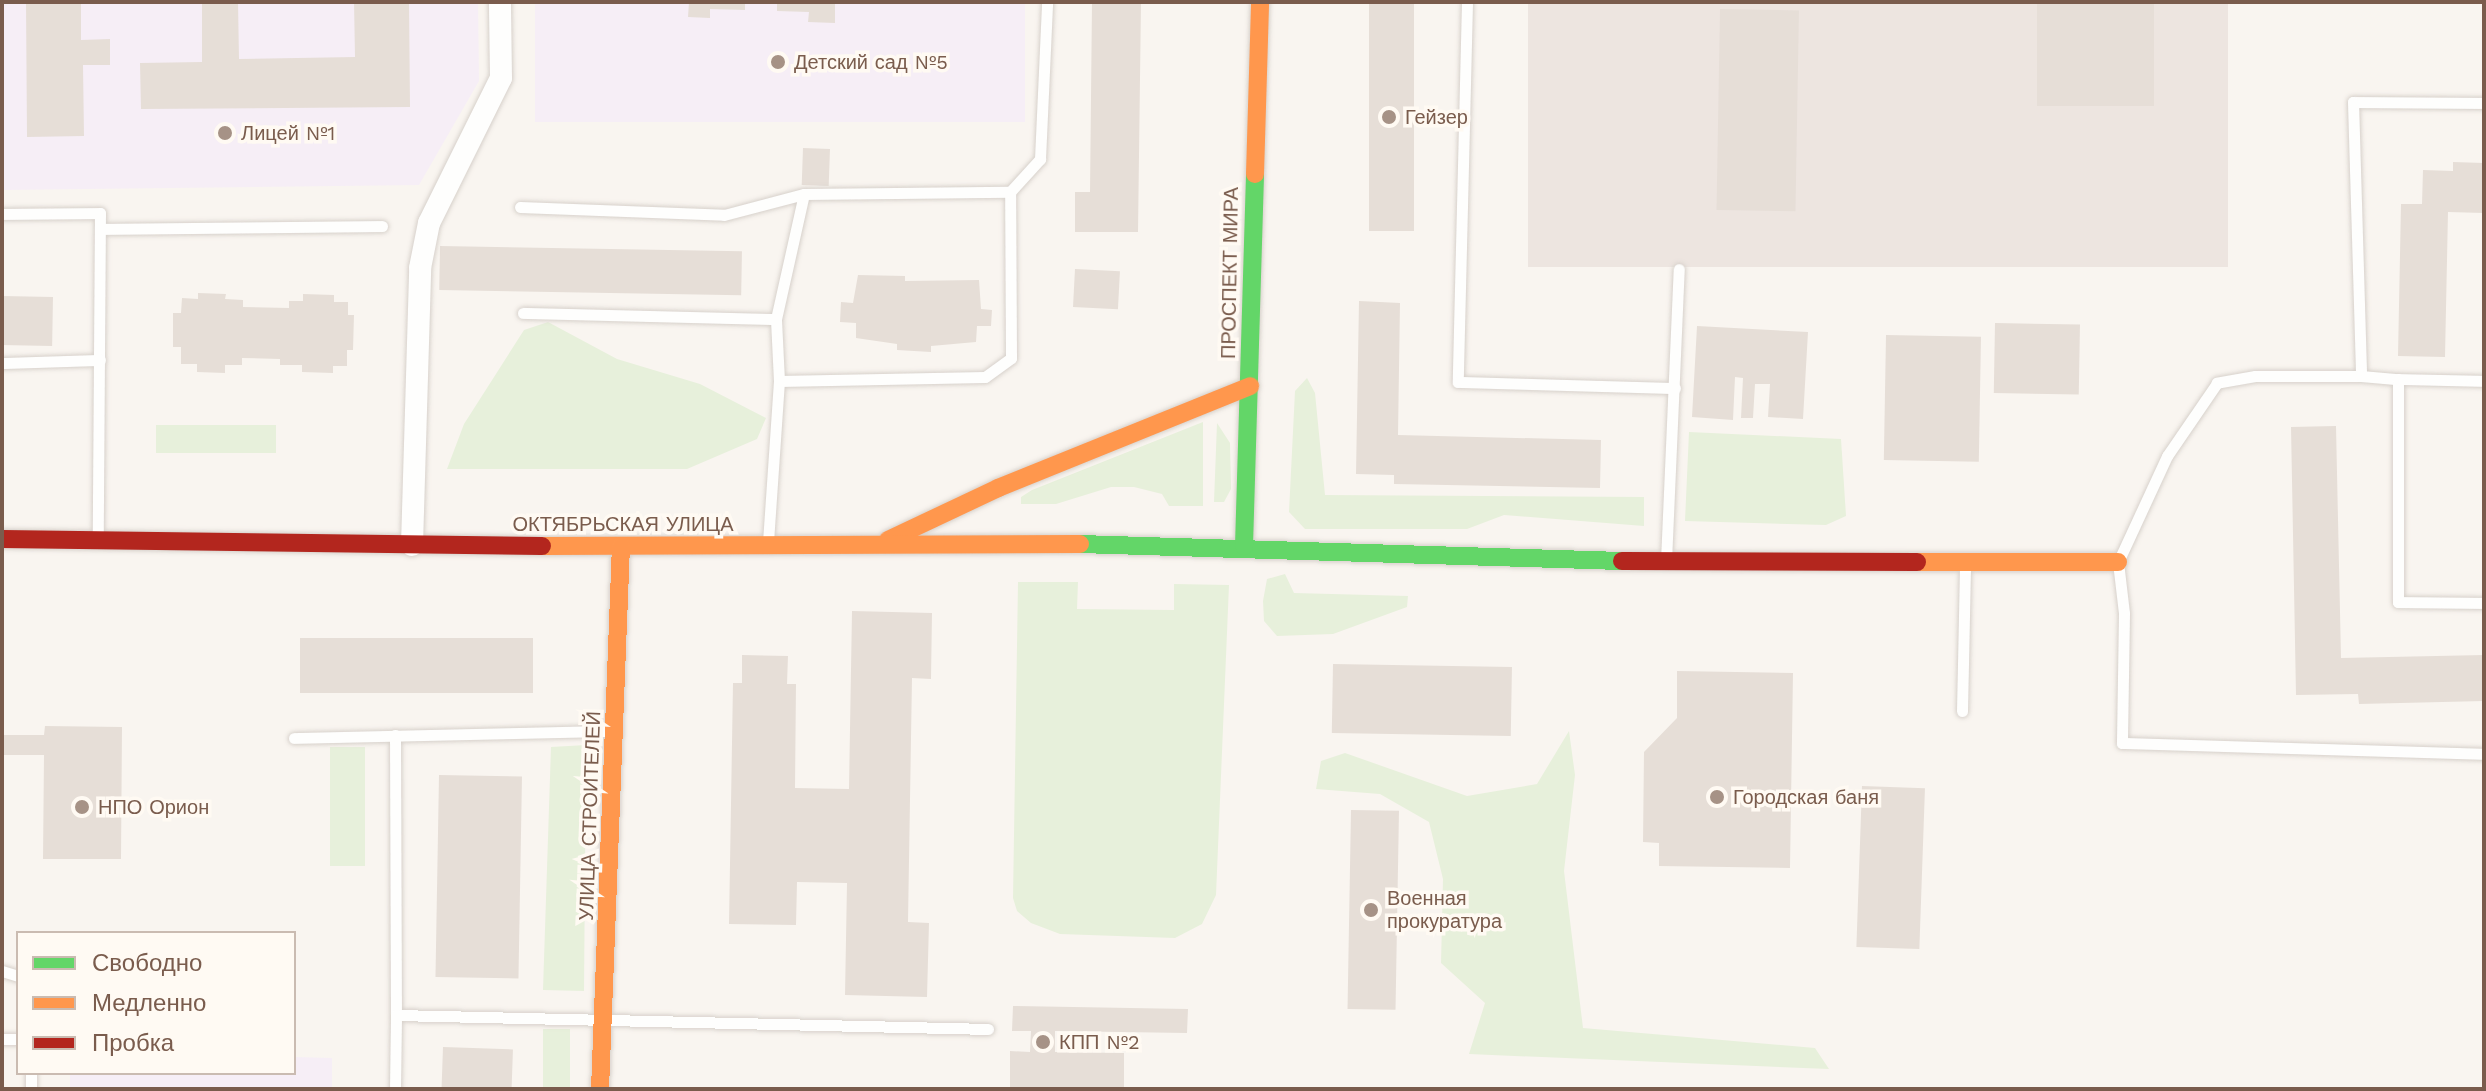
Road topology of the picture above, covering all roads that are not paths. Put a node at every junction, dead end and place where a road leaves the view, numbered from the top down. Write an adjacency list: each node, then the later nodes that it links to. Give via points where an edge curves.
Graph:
1 (500, 2): 27 (street, via 501,78 429,223 420,268)
2 (1047, 2): 6 (lane, via 1040,159)
3 (1260, 2): 21 (street, ПРОСПЕКТ МИРА)
4 (1467, 2): 22 (lane, via 1458,382)
5 (2484, 103): 17 (lane, via 2353,102)
6 (1010, 192): 7 (lane); 19 (lane, via 1011,358 985,377)
7 (804, 194): 8 (lane, via 724,215); 14 (lane)
8 (520, 207)
9 (2, 214): 11 (lane, via 100,213)
10 (382, 226): 11 (lane)
11 (100, 229): 15 (lane)
12 (1679, 269): 22 (lane)
13 (523, 313): 14 (lane)
14 (776, 319): 19 (lane)
15 (100, 360): 16 (lane); 26 (lane)
16 (2, 363)
17 (2361, 376): 18 (lane); 33 (lane, via 2255,376 2217,383 2167,456)
18 (2398, 379): 20 (lane); 35 (lane, via 2398,602)
19 (779, 381): 30 (lane)
20 (2484, 381)
21 (1250, 386): 23 (street); 31 (street, ПРОСПЕКТ МИРА)
22 (1675, 388): 32 (lane)
23 (998, 488): 24 (street); 28 (street)
24 (1001, 529): 28 (street, ОКТЯБРЬСКАЯ УЛИЦА); 31 (street, ОКТЯБРЬСКАЯ УЛИЦА)
25 (2, 539): 26 (street, ОКТЯБРЬСКАЯ УЛИЦА)
26 (98, 540): 27 (street, ОКТЯБРЬСКАЯ УЛИЦА)
27 (412, 545): 29 (street, ОКТЯБРЬСКАЯ УЛИЦА)
28 (878, 545): 30 (street, ОКТЯБРЬСКАЯ УЛИЦА)
29 (621, 546): 30 (street, ОКТЯБРЬСКАЯ УЛИЦА); 37 (street, УЛИЦА СТРОИТЕЛЕЙ)
30 (768, 546)
31 (1244, 546): 32 (street, ОКТЯБРЬСКАЯ УЛИЦА)
32 (1666, 562): 34 (street, ОКТЯБРЬСКАЯ УЛИЦА)
33 (2118, 562): 34 (street, ОКТЯБРЬСКАЯ УЛИЦА); 40 (lane, via 2124,613 2122,743)
34 (1965, 564): 36 (lane)
35 (2484, 603)
36 (1962, 711)
37 (616, 731): 38 (lane); 42 (street, УЛИЦА СТРОИТЕЛЕЙ)
38 (395, 735): 39 (lane); 41 (lane)
39 (294, 738)
40 (2484, 754)
41 (396, 1015): 42 (lane); 44 (lane)
42 (604, 1019): 43 (lane); 45 (street, УЛИЦА СТРОИТЕЛЕЙ)
43 (988, 1029)
44 (395, 1089)
45 (600, 1089)

